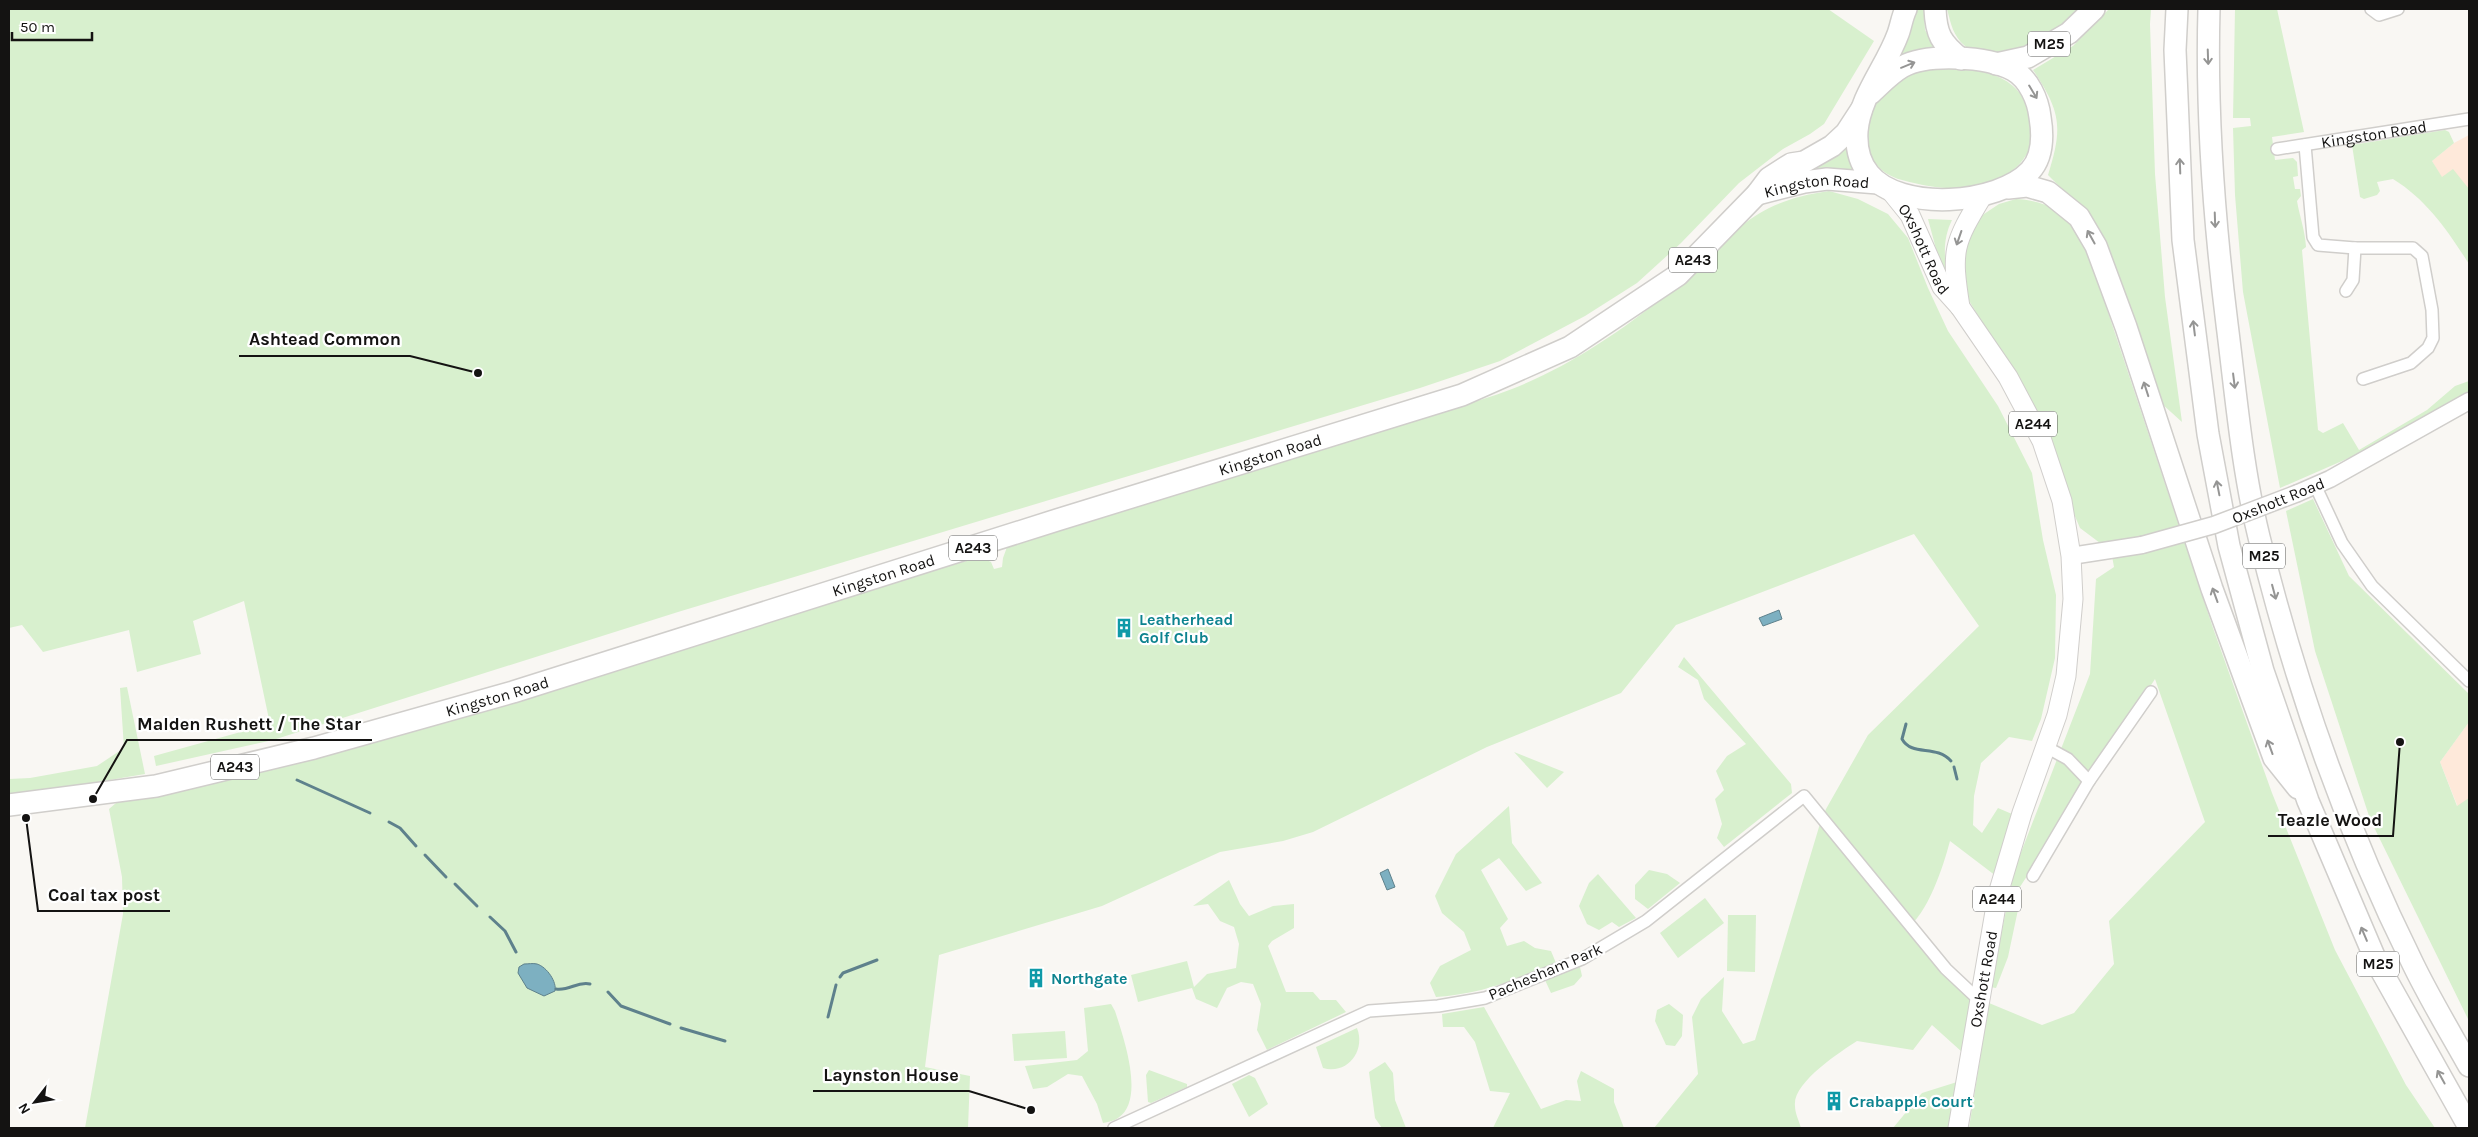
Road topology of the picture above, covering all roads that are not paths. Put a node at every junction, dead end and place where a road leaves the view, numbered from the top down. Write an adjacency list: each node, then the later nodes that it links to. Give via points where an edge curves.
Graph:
1 (1935, 9): 8 (highway, via 1936,29 1946,48)
2 (2094, 9): 9 (highway, M25, via 2069,33 2028,57)
3 (2177, 9): 30 (highway, M25, one-way to 3, via 2263,671 2229,546 2208,434 2183,240 2175,50)
4 (2209, 9): 34 (highway, M25, one-way to 34, via 2216,236 2241,434 2258,535 2290,652 2353,832 2413,965)
5 (2371, 9): 6 (street, via 2379,15)
6 (2398, 9)
7 (1904, 14): 10 (highway, A243, via 1898,34); 14 (highway, via 1844,119 1825,140)
8 (1961, 59): 9 (highway); 10 (highway, one-way to 8, via 1902,67 1925,59)
9 (1996, 64): 16 (highway, one-way to 16, via 2014,70 2027,83 2037,100 2042,129 2040,153 2030,171)
10 (1865, 102): 14 (highway, Kingston Road / A243, via 1846,133 1832,146 1804,162); 15 (highway, via 1857,146 1861,164)
11 (2469, 119): 12 (street, Kingston Road)
12 (2305, 145): 13 (street, Kingston Road); 19 (street, via 2315,242 2322,247)
13 (2277, 149)
14 (1790, 164): 17 (highway, Kingston Road / A243, via 1769,178)
15 (1884, 186): 17 (highway, Kingston Road, via 1827,179); 18 (highway, via 1914,196 1941,200 1967,200); 21 (main road, Oxshott Road / A244, via 1910,215 1942,287)
16 (2008, 188): 18 (highway); 30 (highway, M25, one-way to 16, via 2274,758 2212,588 2096,246 2079,217 2048,192 2027,186)
17 (1758, 194): 31 (highway, Kingston Road / A243, via 1678,274 1620,316 1570,347 1462,395 513,692 314,748 156,786)
18 (1983, 195): 21 (main road, Oxshott Road / A244, one-way to 21, via 1961,231 1955,249 1954,272)
19 (2355, 248): 20 (street, via 2353,280); 22 (street, via 2413,248 2420,252 2434,325 2433,338 2421,356 2411,363)
20 (2346, 291)
21 (1960, 307): 25 (main road, Oxshott Road / A244, via 2008,378 2042,441 2062,501)
22 (2363, 379)
23 (2469, 400): 24 (main road, Oxshott Road)
24 (2315, 485): 25 (main road, Oxshott Road, bridge, via 2231,520 2142,545); 26 (street, via 2342,543 2362,574)
25 (2071, 556): 28 (main road, Oxshott Road / A244, via 2071,641 2064,686)
26 (2469, 681)
27 (2151, 692): 29 (street)
28 (2046, 747): 29 (street, via 2068,759); 33 (main road, Oxshott Road / A244, via 2005,866)
29 (2089, 781): 32 (street)
30 (2308, 801): 35 (highway, M25, one-way to 30, via 2377,963)
31 (9, 805)
32 (2033, 876)
33 (1979, 1000): 36 (street, Pachesham Park, via 1946,969 1804,796 1646,921 1582,959 1485,998 1438,1006 1369,1011); 37 (main road, Oxshott Road / A244)
34 (2469, 1066)
35 (2469, 1127)
36 (1114, 1128)
37 (1958, 1128)

